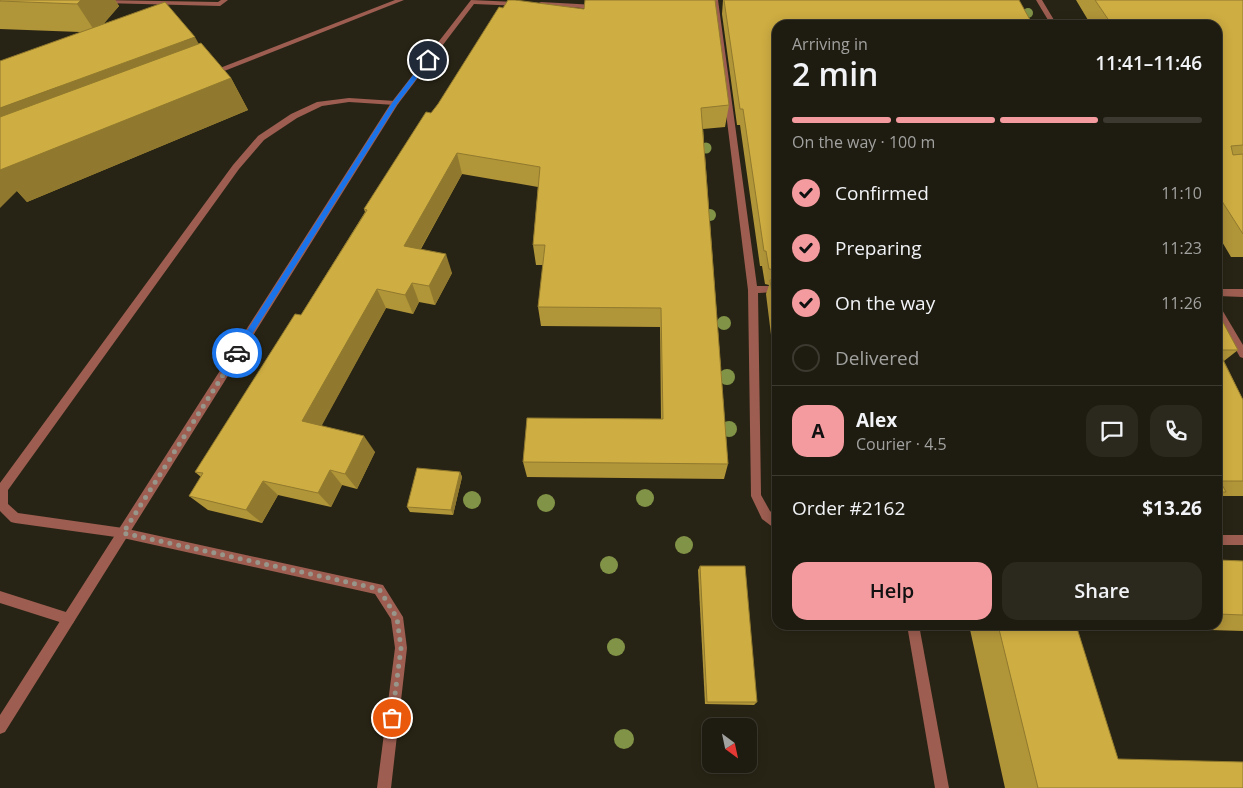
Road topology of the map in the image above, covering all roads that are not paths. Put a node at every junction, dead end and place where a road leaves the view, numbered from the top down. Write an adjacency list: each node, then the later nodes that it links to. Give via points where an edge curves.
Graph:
1 (225, 0): 5 (street, via 220,4)
2 (402, 0): 11 (street)
3 (715, 0): 9 (street)
4 (1038, 0): 10 (street)
5 (95, 1)
6 (473, 1): 7 (street); 12 (street)
7 (600, 7)
8 (707, 11): 9 (street)
9 (717, 11): 13 (street)
10 (1051, 20)
11 (201, 77)
12 (395, 103): 20 (street); 20 (street, via 349,100 320,104 294,116 261,138 236,167 2,489 4,506 15,518)
13 (754, 290): 14 (street); 19 (street, via 756,496)
14 (772, 290)
15 (1222, 293): 16 (street)
16 (1243, 293)
17 (1222, 318): 18 (street)
18 (1243, 354)
19 (772, 520)
20 (123, 533): 24 (street); 27 (street, via 379,589 397,618 401,648)
21 (1222, 540): 22 (street)
22 (1243, 540)
23 (0, 597): 24 (street)
24 (68, 619): 26 (street)
25 (914, 630): 28 (street)
26 (0, 727)
27 (384, 788)
28 (942, 788)

